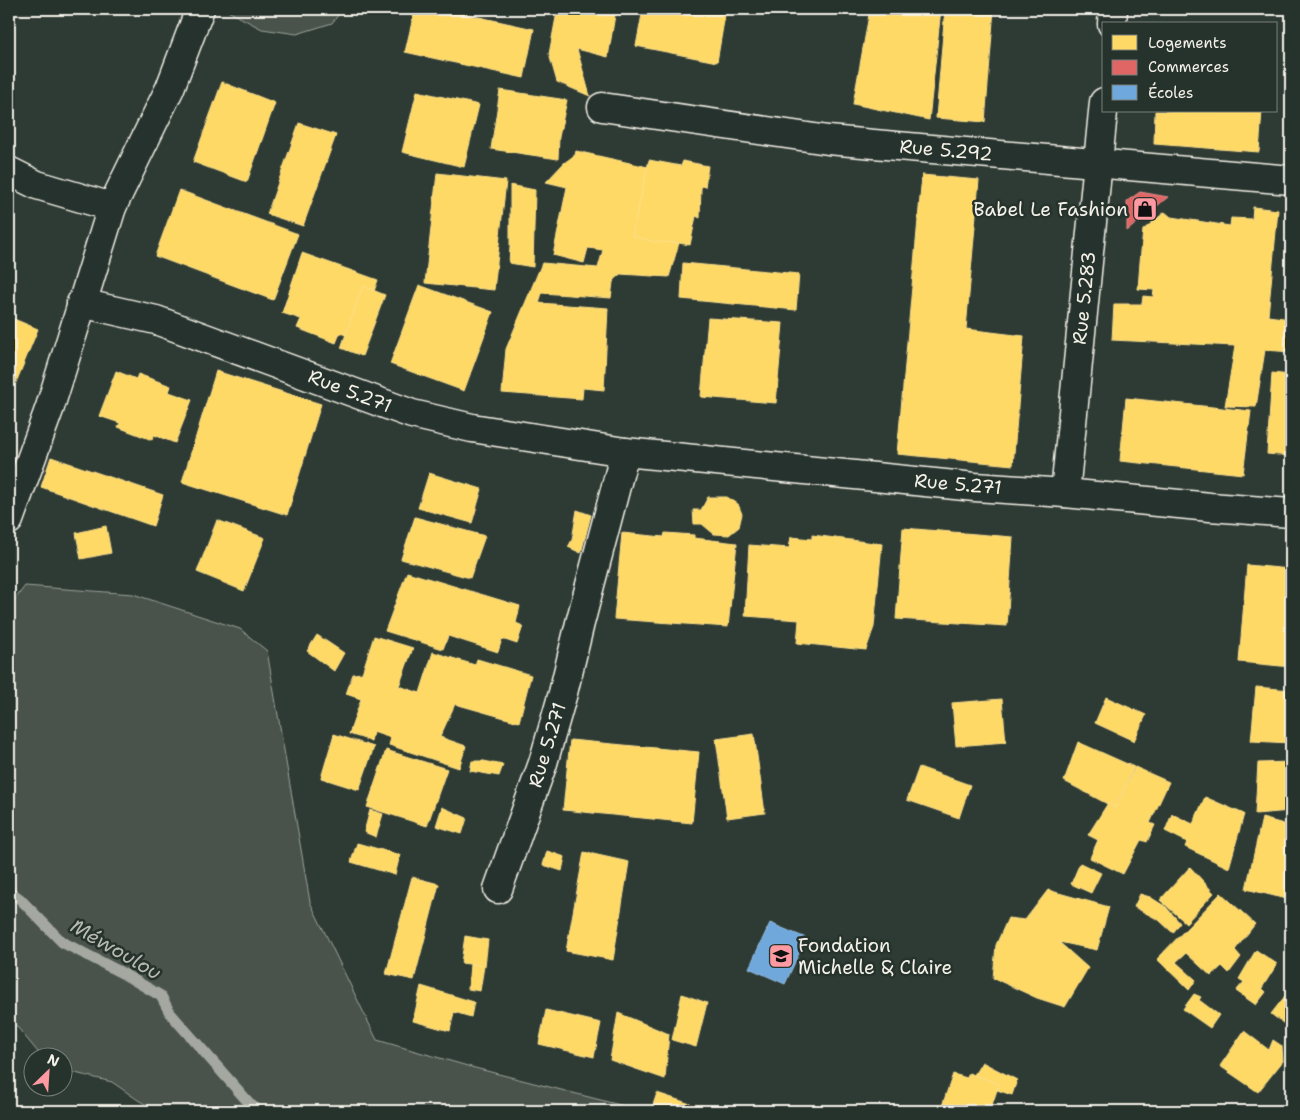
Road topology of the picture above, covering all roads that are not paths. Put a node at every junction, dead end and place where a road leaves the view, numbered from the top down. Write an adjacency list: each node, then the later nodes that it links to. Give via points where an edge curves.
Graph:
1 (200, 9): 9 (street, via 170,88)
2 (1113, 9): 3 (street)
3 (1112, 22)
4 (602, 107): 6 (street, Rue 5.292, via 828,140)
5 (1103, 112): 6 (street, Rue 5.283)
6 (1098, 162): 8 (street, Rue 5.292); 12 (street, Rue 5.283)
7 (9, 171): 9 (street, via 37,185)
8 (1291, 180)
9 (112, 207): 10 (street)
10 (81, 303): 11 (street, Rue 5.271, via 156,320 412,414 472,428); 14 (street, via 50,407)
11 (625, 452): 12 (street, Rue 5.271, via 976,487); 15 (street, Rue 5.271, via 543,763)
12 (1065, 492): 13 (street, Rue 5.271)
13 (1291, 513)
14 (9, 520)
15 (498, 889)

